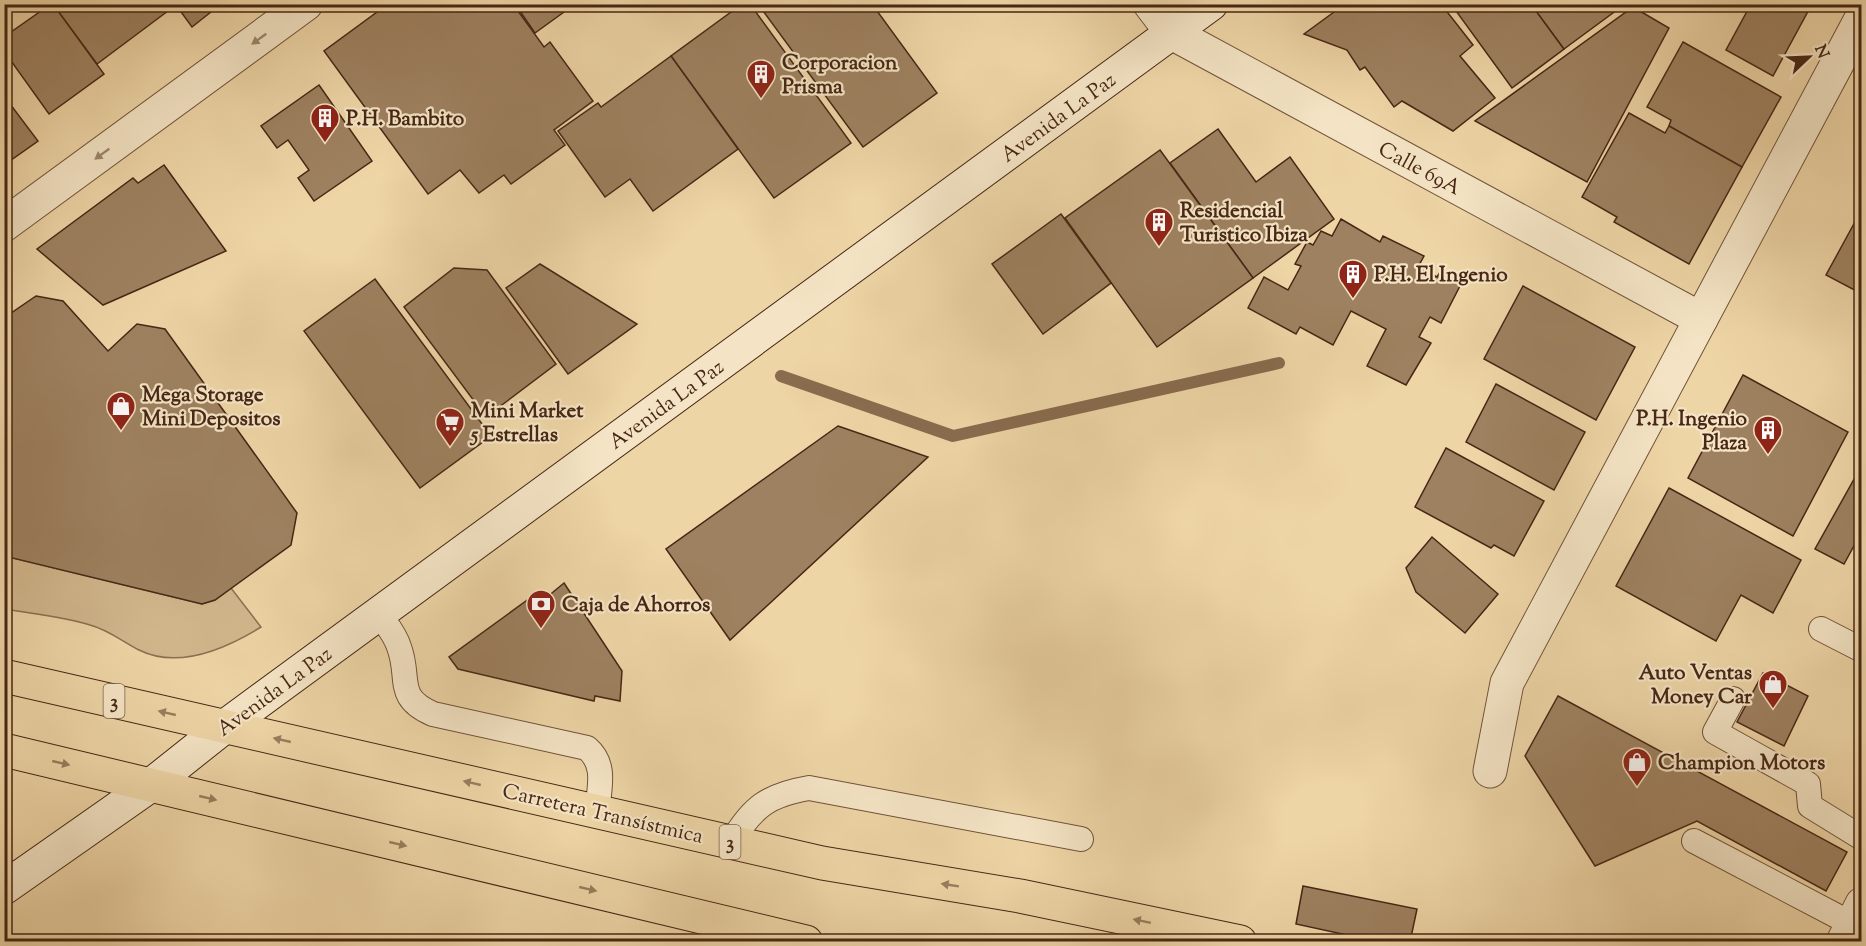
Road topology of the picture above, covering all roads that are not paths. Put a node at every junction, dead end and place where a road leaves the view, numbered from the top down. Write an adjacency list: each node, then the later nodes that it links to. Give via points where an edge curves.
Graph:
1 (306, 4): 6 (street, one-way to 6)
2 (1150, 4): 5 (street, Calle 69A)
3 (1211, 4): 5 (street, Avenida La Paz)
4 (1862, 17): 7 (street)
5 (1172, 33): 7 (street, Calle 69A); 8 (street, Avenida La Paz)
6 (4, 225)
7 (1701, 319): 15 (street, via 1507,683)
8 (379, 614): 13 (street, Avenida La Paz); 17 (lane, via 400,647 407,695 419,708 587,748 597,757 601,770)
9 (1821, 629): 10 (lane)
10 (1862, 650)
11 (4, 676): 13 (main road, Carretera Transístmica / 3, one-way to 11)
12 (1733, 699): 18 (lane, via 1715,732 1808,784 1810,806)
13 (224, 726): 16 (street, Avenida La Paz); 17 (main road, Carretera Transístmica / 3, one-way to 13)
14 (4, 750): 16 (main road, one-way to 16)
15 (1490, 771)
16 (151, 785): 22 (street, Avenida La Paz); 24 (main road, one-way to 24)
17 (597, 812): 21 (main road, Carretera Transístmica / 3)
18 (1862, 838)
19 (1081, 839): 21 (lane, via 809,788 784,792 762,803 745,820)
20 (1694, 841): 23 (lane)
21 (731, 843): 25 (main road, Carretera Transístmica / 3, one-way to 21, via 1020,896 822,863)
22 (4, 888)
23 (1852, 923)
24 (807, 942)
25 (1240, 942)

